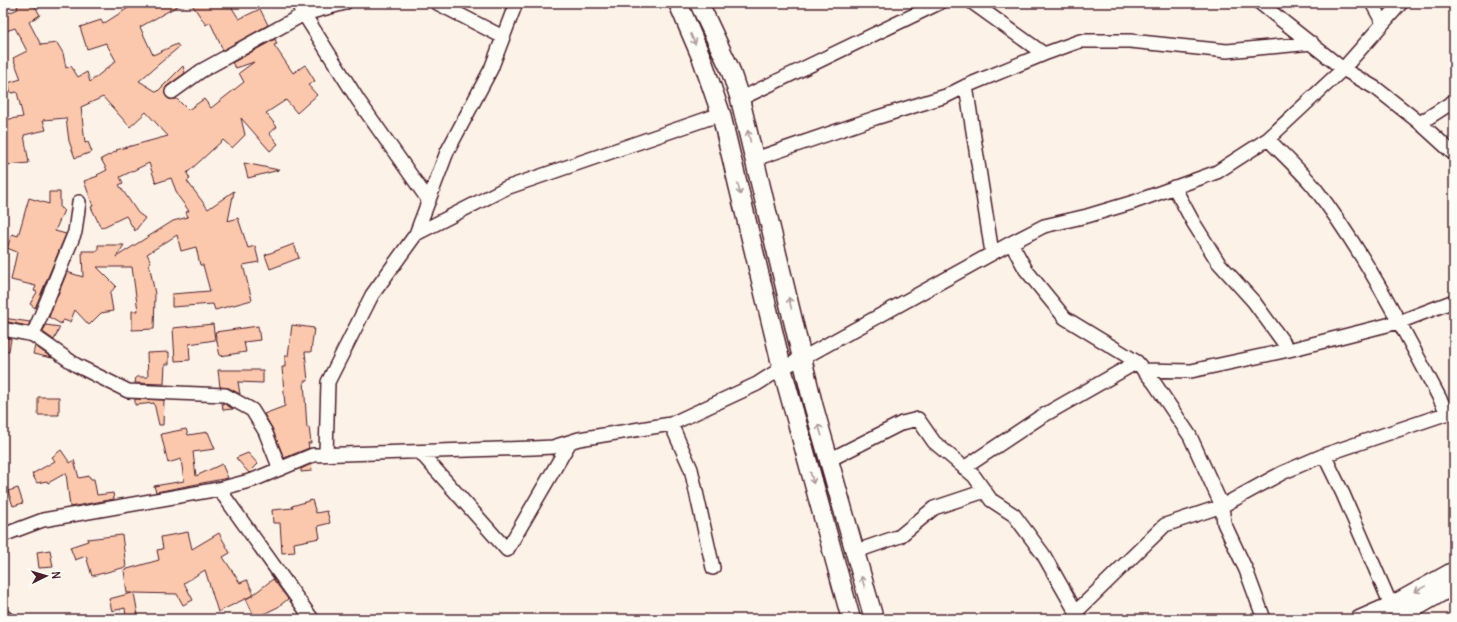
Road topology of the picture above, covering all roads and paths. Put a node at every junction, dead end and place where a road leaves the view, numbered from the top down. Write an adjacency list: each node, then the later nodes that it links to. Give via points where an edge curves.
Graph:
1 (345, 3): 11 (street)
2 (437, 3): 13 (street)
3 (516, 3): 13 (street)
4 (678, 3): 21 (main road, one-way to 21, via 702,59)
5 (699, 3): 19 (main road, via 730,69)
6 (939, 3): 19 (street)
7 (972, 3): 15 (street)
8 (1260, 3): 14 (street)
9 (1372, 3): 12 (street)
10 (1401, 3): 12 (street)
11 (300, 8): 18 (street); 27 (street, via 358,100)
12 (1383, 24): 16 (street)
13 (503, 37): 27 (street, via 491,69 447,152)
14 (1312, 43): 15 (street, via 1227,51 1130,40 1080,41); 16 (street)
15 (1044, 54): 17 (street)
16 (1343, 69): 22 (street, via 1377,90); 23 (street)
17 (966, 86): 25 (street, via 946,96); 31 (street)
18 (172, 92)
19 (740, 99): 25 (main road, one-way to 19)
20 (1454, 101): 22 (street)
21 (721, 114): 29 (street, via 506,188); 39 (main road, one-way to 39)
22 (1420, 123): 24 (street)
23 (1268, 139): 26 (street, via 1217,172); 33 (street, via 1313,187 1357,250)
24 (1454, 154)
25 (755, 159): 37 (main road, one-way to 25)
26 (1174, 188): 30 (street, via 1088,216 1044,226); 36 (street, via 1218,262 1254,302)
27 (429, 201): 29 (street)
28 (80, 202): 35 (street, via 75,232)
29 (416, 234): 44 (street, via 372,295 328,382)
30 (1011, 243): 31 (street); 38 (street, via 1026,270 1065,318)
31 (992, 253): 37 (street)
32 (1454, 301): 33 (street)
33 (1399, 322): 36 (street); 40 (street)
34 (3, 329): 35 (street)
35 (32, 335): 48 (street, via 76,365 128,391 225,395 252,410 265,431)
36 (1289, 350): 38 (street, via 1191,371)
37 (803, 358): 39 (street); 46 (main road, one-way to 37)
38 (1140, 366): 47 (street, via 1040,418); 51 (street, via 1190,436)
39 (782, 368): 41 (street, via 757,384); 62 (main road, one-way to 62)
40 (1451, 413): 45 (street)
41 (671, 424): 42 (street); 54 (street, via 691,469)
42 (570, 442): 43 (street, via 553,447); 43 (street, via 507,550)
43 (420, 452): 44 (street)
44 (326, 454): 48 (street, via 313,455)
45 (1324, 455): 51 (street, via 1282,473); 57 (street)
46 (829, 460): 47 (street, via 902,423 918,418 934,442); 53 (main road)
47 (964, 468): 50 (street)
48 (280, 469): 49 (street, via 253,480)
49 (218, 489): 52 (street, via 43,520); 61 (street)
50 (985, 491): 53 (street, via 934,508 900,536); 59 (street, via 991,500 1014,515 1043,554)
51 (1222, 506): 59 (street, via 1165,525); 64 (street, via 1224,523 1246,570)
52 (3, 535)
53 (854, 552): 63 (main road, one-way to 53)
54 (713, 568)
55 (1454, 570): 57 (street, one-way to 57)
56 (1454, 586): 57 (street)
57 (1400, 614): 65 (street)
58 (3, 616): 60 (street)
59 (1076, 616)
60 (7, 619)
61 (312, 619)
62 (851, 619)
63 (874, 619)
64 (1264, 619)
65 (1359, 619)

